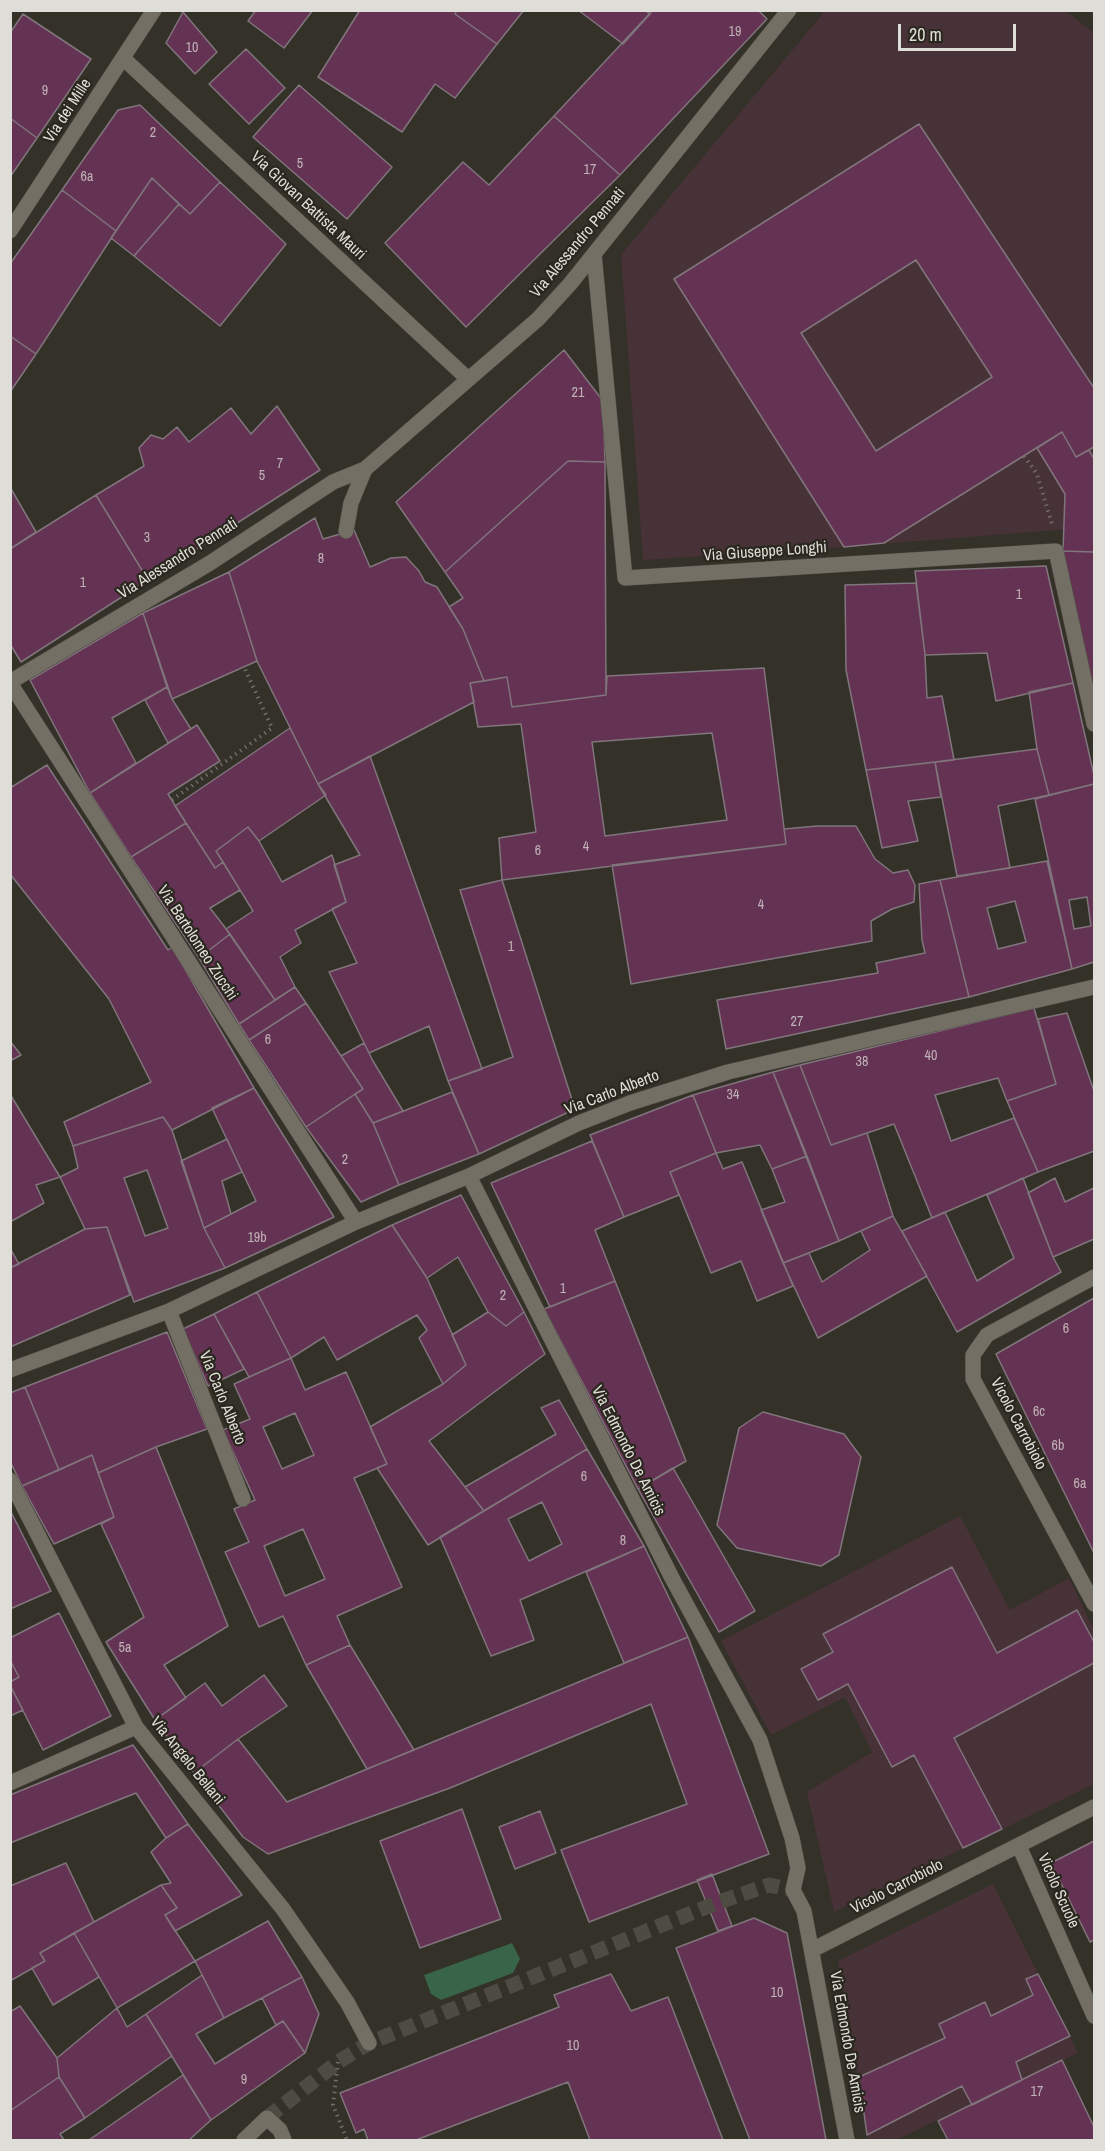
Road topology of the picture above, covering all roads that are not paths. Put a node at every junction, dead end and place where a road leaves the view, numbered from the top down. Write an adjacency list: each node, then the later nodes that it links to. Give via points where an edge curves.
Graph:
1 (154, 10): 3 (street, Via dei Mille)
2 (789, 10): 5 (street, Via Alessandro Pennati)
3 (124, 59): 4 (street, Via dei Mille); 6 (street, Via Giovan Battista Mauri)
4 (10, 231)
5 (594, 254): 6 (street, Via Alessandro Pennati, via 538,319); 11 (street, Via Giuseppe Longhi, via 625,578 1056,551)
6 (468, 379): 7 (street, Via Alessandro Pennati)
7 (365, 469): 8 (street, Via Alessandro Pennati, via 351,503); 9 (street, Via Alessandro Pennati, via 333,482 210,563)
8 (346, 531)
9 (10, 682): 10 (street, Via Bartolomeo Zucchi)
10 (15, 700): 14 (street, Via Bartolomeo Zucchi)
11 (1095, 724)
12 (1095, 987): 13 (street, Via Carlo Alberto, via 728,1072 579,1123)
13 (469, 1176): 14 (street, Via Carlo Alberto); 25 (street, Via Edmondo De Amicis, via 672,1578 760,1740 792,1838 798,1868 793,1890 804,1911)
14 (356, 1222): 16 (street, Via Carlo Alberto)
15 (1095, 1277): 20 (street, Vicolo Carrobiolo, via 987,1335 973,1355 973,1379)
16 (169, 1311): 17 (street, Via Carlo Alberto); 19 (street, Via Carlo Alberto)
17 (10, 1370)
18 (10, 1480): 21 (street, Via Angelo Bellani)
19 (243, 1499)
20 (1095, 1604)
21 (136, 1727): 22 (street); 27 (street, Via Angelo Bellani, via 283,1909)
22 (10, 1783)
23 (1095, 1807): 24 (street, Vicolo Carrobiolo)
24 (1019, 1846): 25 (street, Vicolo Carrobiolo); 26 (street, Vicolo Scuole)
25 (812, 1950): 30 (street, Via Edmondo De Amicis)
26 (1095, 2016)
27 (369, 2043)
28 (244, 2140): 29 (street, via 267,2118)
29 (284, 2140)
30 (847, 2140)

